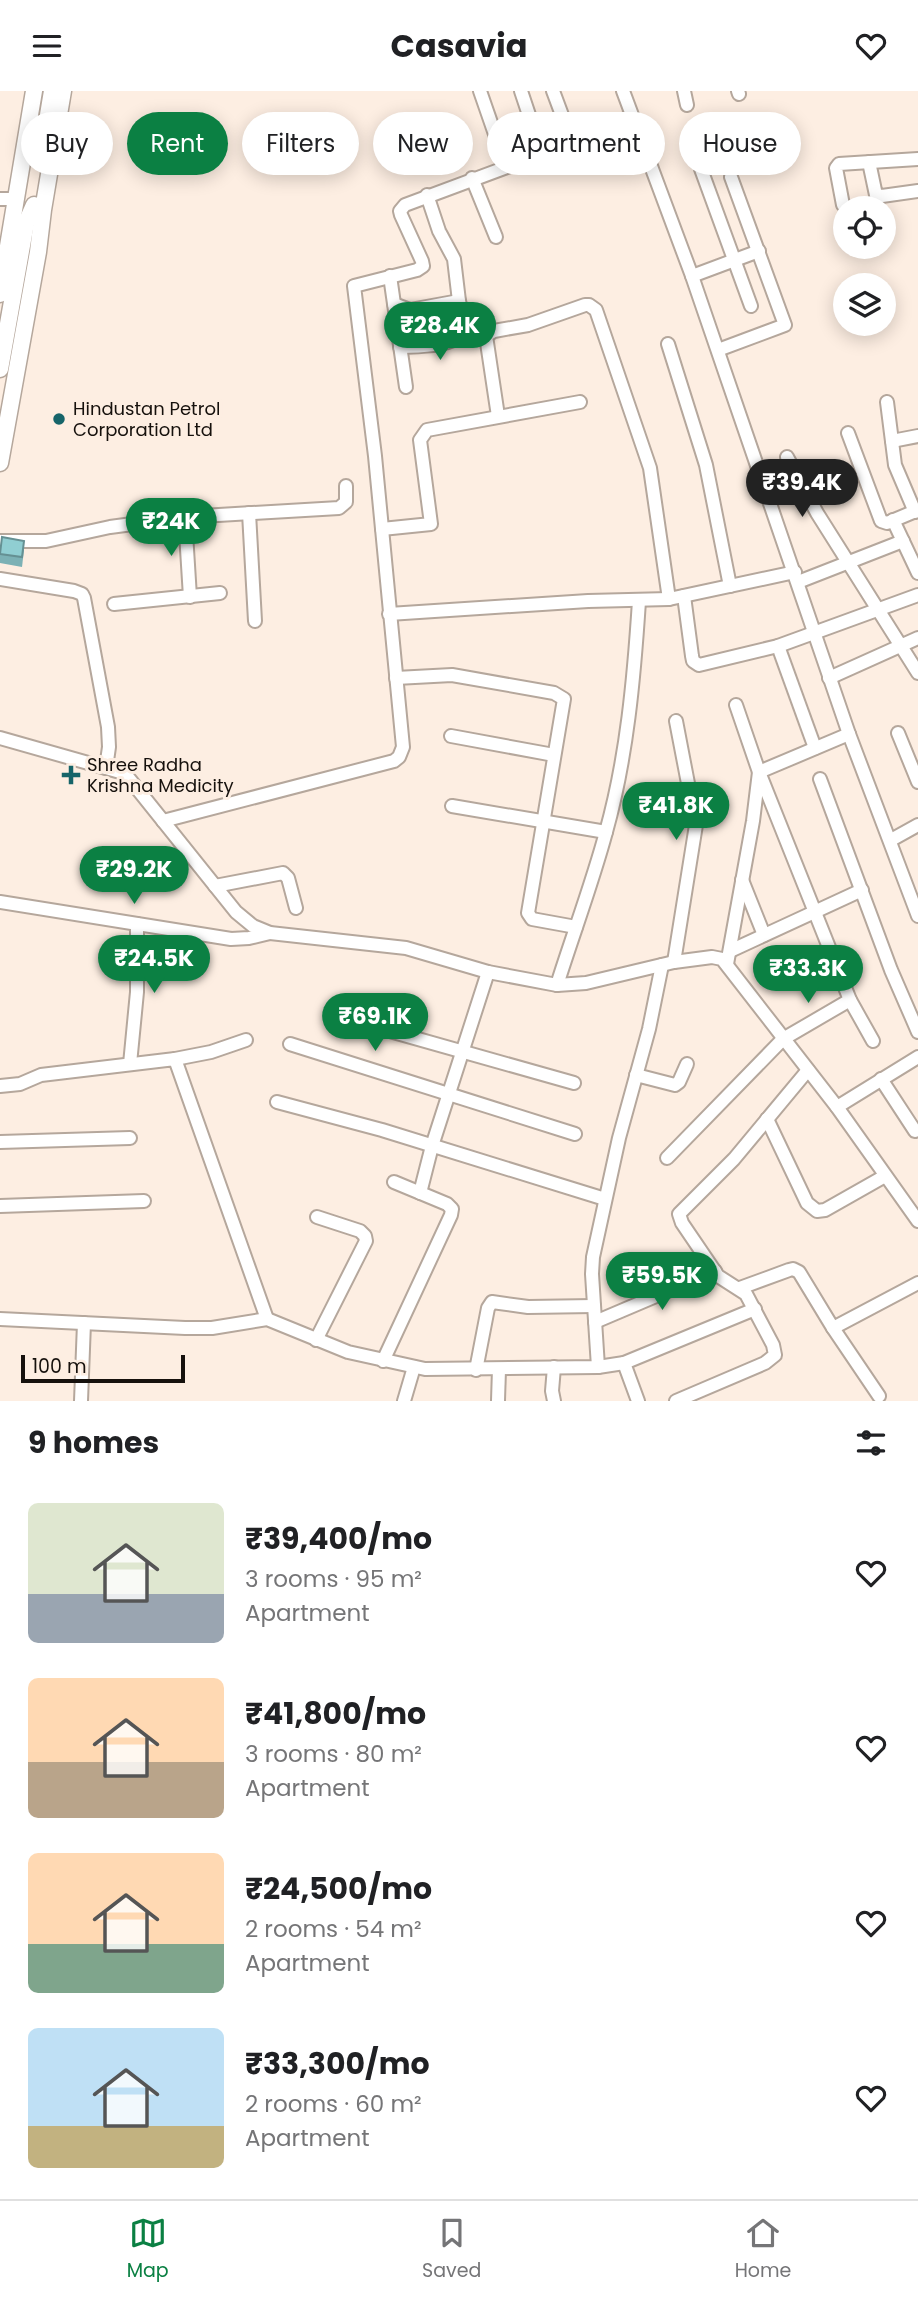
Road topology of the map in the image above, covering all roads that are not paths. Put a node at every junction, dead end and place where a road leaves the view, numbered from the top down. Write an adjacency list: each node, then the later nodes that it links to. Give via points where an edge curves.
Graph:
1 (34, 91): 24 (main road)
2 (52, 91): 25 (main road)
3 (63, 91): 50 (main road)
4 (480, 91): 10 (street)
5 (521, 91): 11 (street)
6 (553, 91): 12 (street)
7 (623, 91): 13 (street)
8 (684, 91): 9 (street)
9 (687, 105)
10 (487, 112)
11 (528, 112)
12 (561, 112)
13 (631, 112)
14 (918, 159): 15 (street)
15 (869, 162): 21 (street, via 876,195); 23 (street, via 842,163 836,168)
16 (487, 173): 20 (street)
17 (654, 175): 30 (street)
18 (703, 175): 28 (street)
19 (731, 177): 27 (street)
20 (472, 178): 22 (street); 26 (street)
21 (918, 191)
22 (427, 195): 29 (street, via 400,211 423,266); 32 (street, via 454,259)
23 (841, 196)
24 (8, 199): 31 (main road)
25 (34, 205): 40 (main road, via 26,223); 44 (main road, via 36,223)
26 (496, 237)
27 (759, 251): 28 (street); 39 (street, via 785,325)
28 (734, 260): 30 (street); 34 (street)
29 (390, 276): 33 (street); 56 (street, via 353,288)
30 (692, 276): 39 (street)
31 (0, 294)
32 (459, 301): 33 (street, via 410,310); 35 (street)
33 (394, 304): 38 (street)
34 (751, 306)
35 (467, 333): 36 (street); 38 (street, via 442,345)
36 (486, 336): 45 (street); 68 (street, via 585,305 596,310 650,468)
37 (668, 344): 63 (street, via 706,465)
38 (400, 347): 41 (street)
39 (718, 350): 61 (street)
40 (0, 369)
41 (406, 387)
42 (580, 402): 45 (street)
43 (887, 402): 48 (street)
44 (0, 416)
45 (498, 416): 56 (street, via 423,433 420,440 431,524)
46 (848, 433): 55 (street, via 878,518 883,523)
47 (918, 436): 48 (street)
48 (892, 441): 52 (street, via 895,465)
49 (787, 457): 59 (street)
50 (0, 463)
51 (346, 486): 53 (street, via 342,507)
52 (916, 511): 55 (street)
53 (249, 513): 54 (street); 73 (street)
54 (185, 517): 57 (street, via 46,541); 67 (street)
55 (893, 520): 58 (street)
56 (382, 529): 72 (street)
57 (0, 541)
58 (903, 541): 59 (street); 60 (street)
59 (849, 562): 61 (street); 71 (street)
60 (918, 573)
61 (796, 577): 63 (street); 74 (street)
62 (0, 579): 89 (street, via 82,594 108,727)
63 (730, 586): 66 (street)
64 (220, 593): 67 (street)
65 (918, 595): 71 (street)
66 (684, 596): 68 (street); 76 (street, via 695,663 703,665)
67 (190, 597): 70 (street)
68 (669, 599): 69 (street)
69 (639, 601): 72 (street); 97 (street, via 627,728)
70 (114, 604)
71 (879, 610): 74 (street); 77 (street)
72 (389, 614): 79 (street)
73 (255, 621)
74 (814, 633): 76 (street); 80 (street)
75 (918, 638): 77 (street)
76 (778, 646): 87 (street)
77 (901, 646): 78 (street); 80 (street)
78 (918, 673)
79 (396, 678): 88 (street, via 452,675 558,694 564,703); 94 (street, via 403,747 394,761)
80 (830, 678): 84 (street)
81 (736, 705): 90 (street)
82 (676, 721): 112 (street, via 696,825)
83 (898, 733): 92 (street)
84 (849, 734): 87 (street); 98 (street)
85 (451, 736): 88 (street)
86 (0, 738): 89 (street)
87 (815, 748): 90 (street)
88 (554, 755): 95 (street)
89 (106, 768): 94 (street, via 133,781)
90 (759, 772): 99 (street); 105 (street)
91 (820, 779): 102 (street)
92 (918, 782)
93 (452, 806): 95 (street)
94 (163, 821): 100 (street)
95 (542, 821): 97 (street); 108 (street, via 529,916)
96 (918, 825): 98 (street)
97 (607, 832): 108 (street)
98 (891, 840): 101 (street)
99 (742, 880): 110 (street); 111 (street)
100 (215, 886): 104 (street, via 283,873); 109 (street, via 244,920)
101 (913, 886): 106 (street)
102 (862, 890): 105 (street); 117 (street)
103 (0, 902): 107 (street)
104 (296, 908)
105 (814, 911): 110 (street); 115 (street)
106 (918, 916)
107 (137, 923): 109 (street, via 239,939); 125 (street)
108 (576, 927): 114 (street)
109 (270, 933): 113 (street, via 406,948)
110 (764, 935): 111 (street)
111 (729, 958): 112 (street); 118 (street)
112 (668, 964): 114 (street); 128 (street)
113 (488, 972): 114 (street); 122 (street)
114 (557, 985)
115 (850, 1000): 118 (street); 120 (street)
116 (333, 1015): 122 (street)
117 (918, 1032)
118 (783, 1039): 127 (street); 141 (street)
119 (246, 1040): 124 (street)
120 (873, 1041)
121 (290, 1044): 132 (street)
122 (464, 1051): 130 (street); 132 (street)
123 (918, 1057): 129 (street)
124 (174, 1059): 125 (street); 156 (street)
125 (130, 1064): 131 (street, via 49,1074)
126 (687, 1064): 128 (street, via 675,1085)
127 (808, 1070): 134 (street); 135 (street)
128 (636, 1075): 145 (street)
129 (881, 1079): 134 (street); 136 (street)
130 (573, 1083)
131 (0, 1086)
132 (450, 1094): 137 (street); 140 (street)
133 (277, 1102): 140 (street)
134 (837, 1107): 142 (street)
135 (767, 1119): 142 (street, via 807,1203 817,1211); 150 (street, via 679,1214)
136 (915, 1131)
137 (575, 1134)
138 (130, 1138): 139 (street)
139 (0, 1142)
140 (432, 1146): 144 (street); 145 (street)
141 (667, 1158)
142 (886, 1175): 149 (street)
143 (394, 1182): 144 (street)
144 (419, 1193): 161 (street, via 449,1205 451,1215)
145 (605, 1199): 153 (street, via 593,1257)
146 (144, 1201): 147 (street)
147 (0, 1206)
148 (317, 1217): 160 (street, via 360,1231 366,1241)
149 (918, 1221)
150 (715, 1271): 152 (street); 157 (street)
151 (918, 1283): 159 (street)
152 (740, 1289): 154 (street); 159 (street, via 796,1269)
153 (594, 1306): 157 (street); 167 (street, via 492,1302)
154 (755, 1309): 162 (street); 174 (street, via 775,1350 772,1359)
155 (0, 1319): 158 (street)
156 (267, 1319): 158 (street, via 212,1328); 160 (street)
157 (595, 1322): 165 (street)
158 (84, 1323): 169 (street)
159 (832, 1328): 168 (street)
160 (316, 1339): 161 (street)
161 (383, 1361): 163 (street)
162 (624, 1363): 165 (street); 173 (street)
163 (414, 1367): 167 (street); 170 (street)
164 (554, 1367): 165 (street); 166 (street); 172 (street)
165 (598, 1367)
166 (499, 1369): 167 (street); 171 (street)
167 (476, 1370)
168 (878, 1396)
169 (81, 1401)
170 (404, 1401)
171 (498, 1401)
172 (554, 1401)
173 (638, 1401)
174 (676, 1401)

